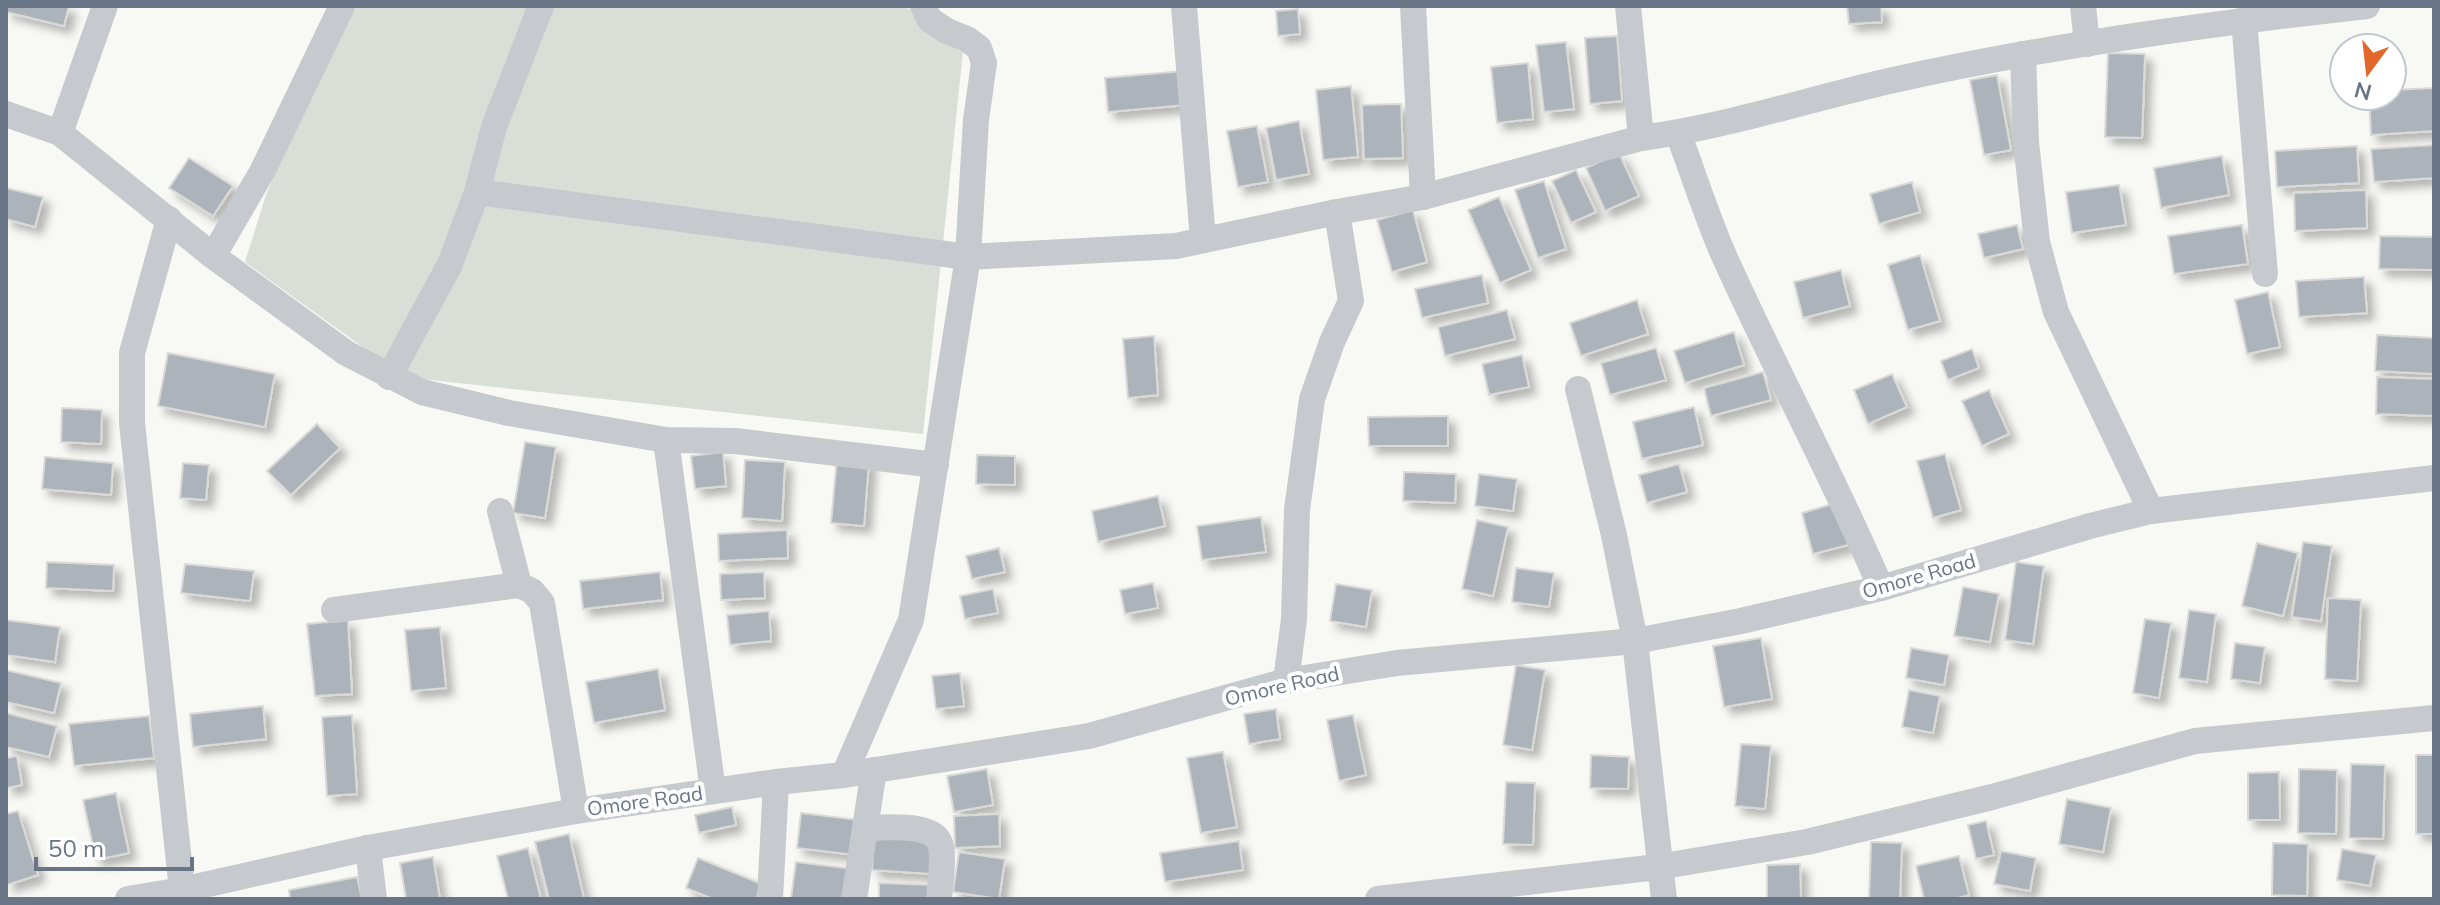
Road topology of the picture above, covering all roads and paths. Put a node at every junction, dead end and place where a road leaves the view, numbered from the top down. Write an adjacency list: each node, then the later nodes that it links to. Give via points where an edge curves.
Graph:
1 (105, 6): 15 (street)
2 (342, 6): 23 (street, via 262,172)
3 (541, 6): 18 (street, via 494,127)
4 (923, 6): 24 (street, via 930,20 979,48 984,63)
5 (1184, 6): 22 (street)
6 (1413, 6): 19 (street)
7 (1628, 6): 17 (street)
8 (2083, 6): 12 (street)
9 (2367, 6): 10 (street)
10 (2303, 10): 11 (street)
11 (2244, 20): 12 (street); 25 (street)
12 (2087, 44): 13 (street)
13 (2023, 54): 16 (street); 32 (street, via 2037,242 2056,312)
14 (6, 114): 15 (street)
15 (60, 133): 21 (street)
16 (1678, 133): 17 (street); 34 (street, via 1724,255)
17 (1641, 138): 19 (street)
18 (477, 192): 24 (street); 26 (street, via 450,264)
19 (1423, 197): 20 (street)
20 (1337, 212): 22 (street); 37 (street, via 1351,301 1312,399 1297,510 1294,619)
21 (169, 219): 23 (street); 47 (street, via 132,353 132,423)
22 (1203, 240): 24 (street, via 1176,246)
23 (213, 256): 26 (street, via 346,353)
24 (968, 257): 29 (street)
25 (2265, 274)
26 (389, 377): 28 (street, via 478,407)
27 (1578, 389): 36 (street)
28 (666, 440): 29 (street, via 735,441); 42 (street)
29 (936, 465): 40 (street, via 911,620)
30 (2434, 478): 32 (street, Omore Road)
31 (500, 511): 33 (street)
32 (2151, 511): 34 (street, Omore Road)
33 (519, 585): 35 (street); 43 (street, via 542,603)
34 (1881, 588): 36 (street, Omore Road)
35 (334, 610)
36 (1635, 641): 37 (street, Omore Road, via 1397,663); 46 (street)
37 (1286, 681): 39 (street, Omore Road, via 1089,736)
38 (2434, 718): 46 (street, via 2195,741 1822,838)
39 (874, 770): 40 (street, Omore Road); 44 (street)
40 (844, 775): 41 (street, Omore Road)
41 (776, 782): 42 (street, Omore Road); 50 (street)
42 (713, 791): 43 (street, Omore Road)
43 (576, 811): 45 (street, Omore Road)
44 (865, 828): 51 (street); 52 (street, via 933,832 941,843)
45 (368, 848): 47 (street, Omore Road); 49 (street)
46 (1658, 867): 53 (street); 54 (street)
47 (182, 890): 48 (street, Omore Road)
48 (128, 899)
49 (374, 899)
50 (770, 899)
51 (854, 899)
52 (939, 899)
53 (1378, 899)
54 (1664, 899)

